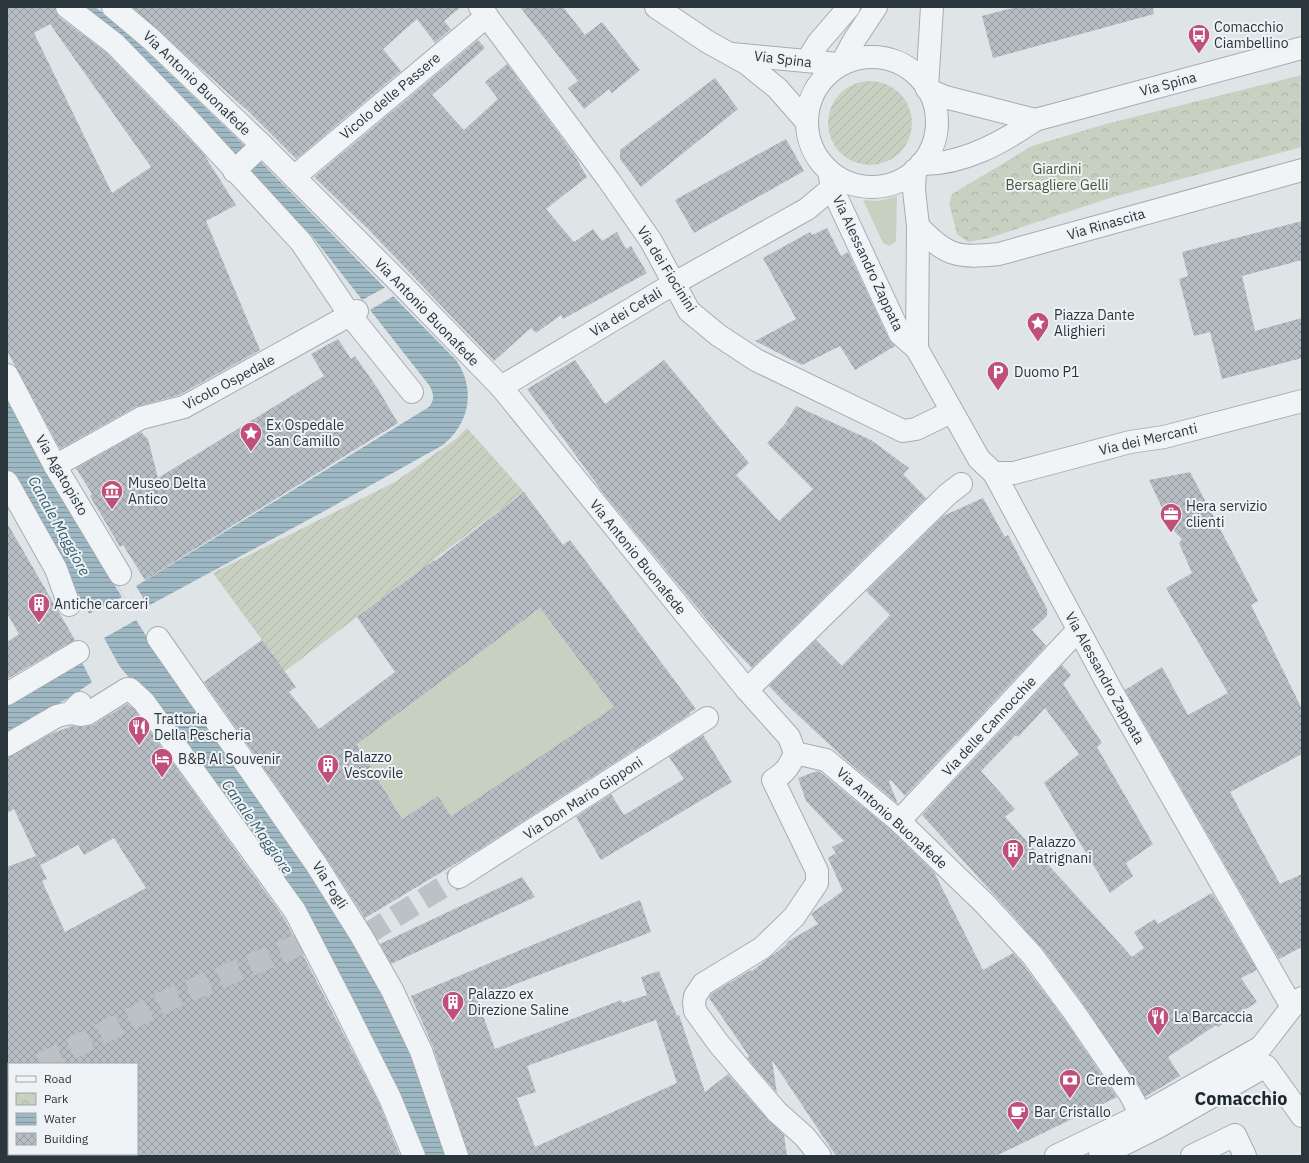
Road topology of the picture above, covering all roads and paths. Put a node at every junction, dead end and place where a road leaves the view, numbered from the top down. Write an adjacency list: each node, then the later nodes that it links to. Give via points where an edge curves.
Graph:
1 (67, 7): 15 (street, Via Antonio Buonafede, via 115,44 188,120)
2 (113, 7): 15 (street, Via Antonio Buonafede, via 151,39)
3 (656, 7): 9 (street, Via Spina)
4 (849, 7): 10 (street)
5 (876, 7): 11 (street)
6 (932, 7): 12 (street)
7 (483, 11): 18 (street, Vicolo delle Passere); 21 (street, Via dei Fiocinini, via 608,178 651,241)
8 (1302, 48): 13 (street, Via Spina)
9 (729, 54): 10 (street, Via Spina); 14 (street, Via Spina, via 746,63 777,88)
10 (807, 60): 11 (street, Via Spina, via 821,64)
11 (841, 62): 12 (street, via 875,57 890,60 905,66); 14 (street, via 822,80 810,104)
12 (927, 89): 13 (street, Via Spina, via 945,97); 16 (street, via 935,108 936,120 932,144)
13 (1035, 120): 16 (street, Via Spina, via 998,143 949,162)
14 (806, 121): 19 (street, via 811,144)
15 (248, 158): 18 (street, Via Antonio Buonafede); 22 (street, Via Antonio Buonafede, via 301,242)
16 (918, 167): 19 (street, via 896,182 874,187); 20 (street, Via Alessandro Zappata, via 914,190)
17 (1302, 170): 20 (street, Via Rinascita, via 999,254 962,256 935,244)
18 (294, 176): 25 (street, Via Antonio Buonafede, via 397,285)
19 (831, 180): 21 (street, Via dei Cefali, via 807,209); 23 (street, Via Alessandro Zappata, via 900,334)
20 (918, 226): 23 (street, Via Alessandro Zappata)
21 (673, 284): 25 (street, Via dei Cefali); 28 (street, Via dei Fiocinini, via 689,311 730,344 756,360 887,424 903,431 916,429)
22 (354, 313): 26 (street, Via Antonio Buonafede); 29 (street, Vicolo Ospedale, via 184,407 141,418)
23 (917, 349): 28 (street, Via Alessandro Zappata)
24 (7, 375): 29 (street, Via Agatopisto)
25 (501, 387): 38 (street, Via Antonio Buonafede)
26 (412, 392)
27 (1302, 401): 30 (street, Via dei Mercanti, via 1014,473)
28 (951, 412): 30 (street, Via Alessandro Zappata, via 979,459)
29 (55, 466): 33 (street, Via Agatopisto)
30 (994, 473): 35 (street, Via Alessandro Zappata)
31 (7, 482): 34 (street, via 56,569)
32 (961, 484): 38 (street)
33 (120, 574)
34 (69, 605)
35 (1078, 630): 43 (street, Via delle Cannocchie); 45 (street, Via Alessandro Zappata, via 1110,690)
36 (158, 638): 51 (street, Via Fogli, via 365,935 421,1051)
37 (78, 652): 39 (street)
38 (747, 690): 42 (street, Via Antonio Buonafede, via 789,737)
39 (7, 694)
40 (707, 718): 44 (street, Via Don Mario Gipponi)
41 (7, 745): 50 (street, via 76,708 81,715 87,714 126,689 130,689 144,702 295,911 390,1098)
42 (795, 753): 43 (street, Via Antonio Buonafede, via 826,760); 52 (street, via 782,775 773,780 818,871 818,883 794,918 777,935 762,948 703,984 694,996 694,1003 695,1010 720,1044 776,1112 805,1137)
43 (899, 821): 48 (street, Via Antonio Buonafede, via 984,903 1032,955 1130,1094)
44 (459, 877)
45 (1297, 1002): 46 (street)
46 (1261, 1047): 47 (street); 48 (street)
47 (1302, 1102)
48 (1141, 1115): 53 (street)
49 (1302, 1116): 54 (street, via 1266,1066 1158,1127)
50 (414, 1156)
51 (457, 1156)
52 (820, 1156)
53 (1056, 1156)
54 (1100, 1156)
55 (1192, 1156): 56 (street, via 1235,1135)
56 (1245, 1156)

